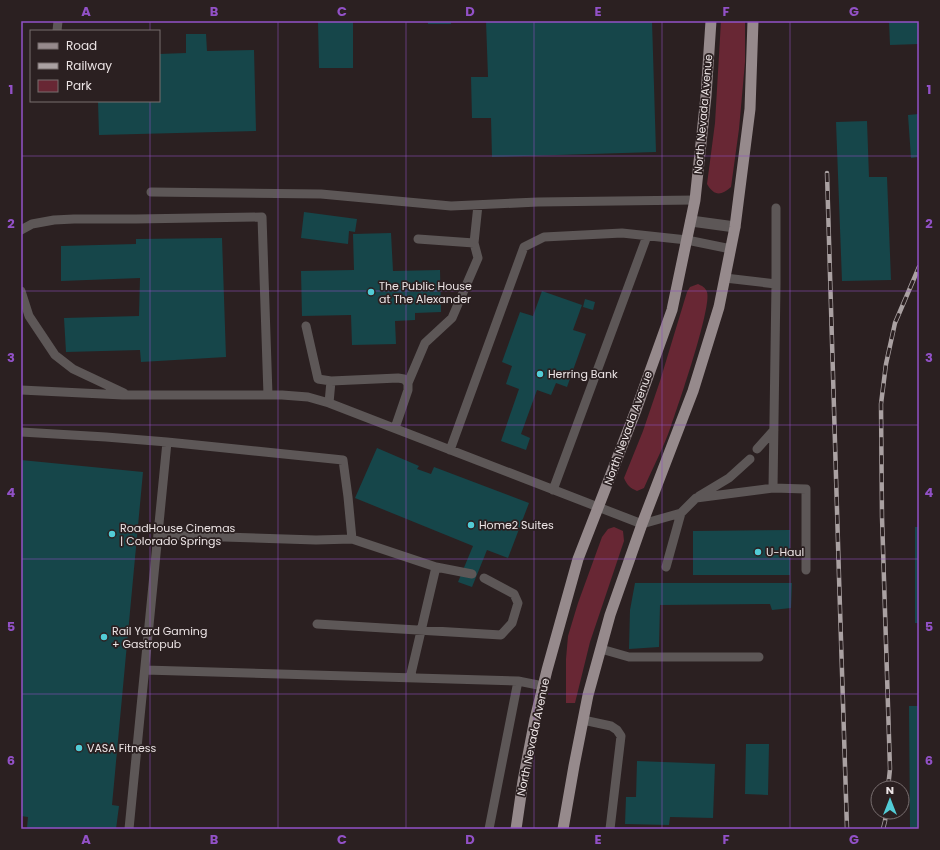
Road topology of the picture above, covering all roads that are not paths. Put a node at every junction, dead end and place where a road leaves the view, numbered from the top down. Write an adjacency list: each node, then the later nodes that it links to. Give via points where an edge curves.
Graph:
1 (711, 21): 4 (main road, North Nevada Avenue)
2 (754, 21): 8 (main road, via 750,109)
3 (152, 192): 5 (lane, via 321,194 451,206)
4 (695, 200): 5 (lane); 7 (main road, North Nevada Avenue)
5 (478, 205): 13 (lane)
6 (776, 208): 16 (lane)
7 (691, 220): 8 (street); 12 (main road, North Nevada Avenue)
8 (735, 227): 14 (main road)
9 (21, 230): 23 (lane, via 32,224 74,218 262,217)
10 (647, 236): 12 (lane); 30 (lane, via 622,234 544,237 524,247); 33 (lane)
11 (418, 239): 13 (lane)
12 (687, 240): 14 (lane); 35 (main road, North Nevada Avenue, via 672,310)
13 (474, 243): 20 (lane, via 478,258 452,318 425,343)
14 (731, 249): 15 (main road)
15 (725, 278): 16 (lane); 37 (main road, via 719,307 693,390)
16 (776, 284): 26 (lane)
17 (21, 291): 22 (lane, via 29,316 55,356 73,369)
18 (306, 326): 19 (lane, via 318,379)
19 (331, 381): 20 (lane, via 398,378); 24 (lane)
20 (408, 383): 25 (lane, via 408,390)
21 (21, 390): 22 (lane)
22 (129, 395): 23 (lane)
23 (268, 395): 24 (lane, via 308,397)
24 (329, 403): 25 (lane)
25 (394, 428): 30 (lane)
26 (774, 430): 29 (lane); 32 (lane)
27 (21, 432): 28 (lane)
28 (167, 442): 38 (lane); 39 (lane, via 343,460)
29 (758, 449)
30 (450, 450): 33 (lane)
31 (750, 459): 34 (lane, via 728,478)
32 (773, 488): 34 (lane); 42 (lane, via 806,489)
33 (553, 490): 35 (lane)
34 (696, 498): 36 (lane)
35 (599, 507): 37 (lane); 52 (main road, North Nevada Avenue, via 578,559)
36 (681, 513): 37 (lane); 40 (lane)
37 (642, 524): 47 (main road, via 610,615)
38 (158, 535): 39 (lane); 49 (lane)
39 (352, 539): 41 (lane)
40 (666, 566)
41 (436, 567): 43 (lane); 46 (lane)
42 (806, 570)
43 (472, 574)
44 (484, 578): 46 (lane, via 514,594 518,603 512,623 501,635)
45 (317, 624): 46 (lane)
46 (421, 630): 50 (lane)
47 (601, 650): 48 (lane, via 629,657); 53 (main road)
48 (759, 657)
49 (145, 670): 50 (lane); 54 (lane)
50 (410, 678): 51 (lane)
51 (518, 681): 52 (lane); 55 (lane)
52 (543, 686): 56 (main road, North Nevada Avenue, via 528,751)
53 (583, 720): 57 (main road); 58 (lane, via 611,726 621,736)
54 (130, 829)
55 (489, 829)
56 (516, 829)
57 (563, 829)
58 (610, 829)

